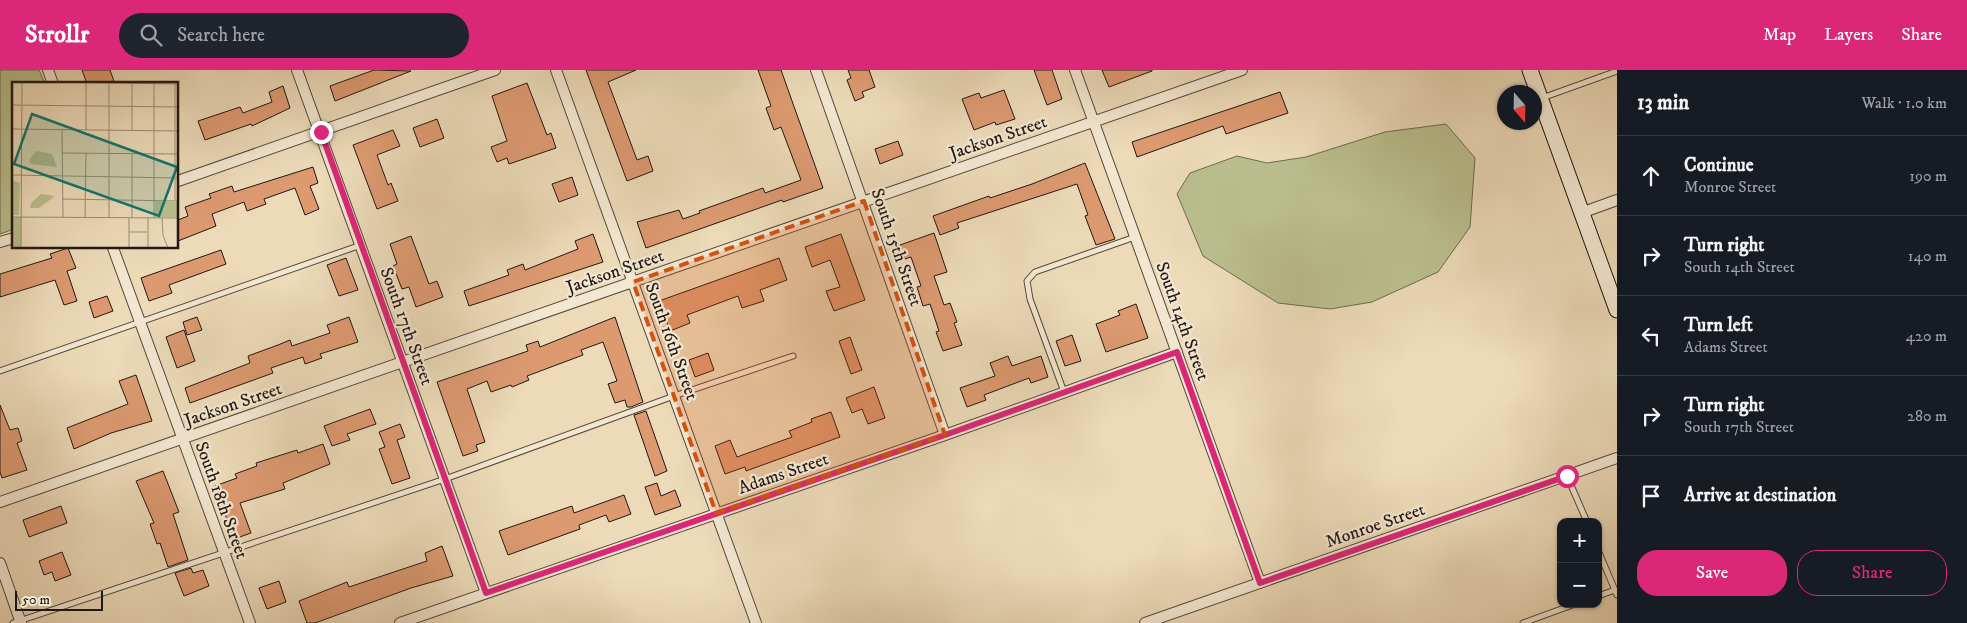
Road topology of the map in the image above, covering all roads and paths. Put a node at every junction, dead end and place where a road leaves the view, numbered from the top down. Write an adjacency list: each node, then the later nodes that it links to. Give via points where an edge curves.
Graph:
1 (48, 70): 10 (street)
2 (297, 70): 15 (street, South 17th Street)
3 (495, 70): 15 (street)
4 (556, 70): 23 (street, South 16th Street)
5 (816, 70): 18 (street, South 15th Street)
6 (1075, 70): 14 (street, South 14th Street)
7 (1242, 70): 14 (street, Jackson Street)
8 (1530, 70): 11 (street)
9 (1617, 71): 12 (lane)
10 (52, 82)
11 (1535, 85)
12 (1542, 97)
13 (1542, 104): 19 (street)
14 (1094, 121): 18 (street, Jackson Street); 20 (street, South 14th Street)
15 (321, 132): 16 (street); 21 (street, South 17th Street)
16 (179, 181)
17 (1617, 200): 19 (street)
18 (864, 201): 23 (street, Jackson Street); 32 (street, South 15th Street)
19 (1581, 212): 24 (street)
20 (1136, 237): 26 (street, South 14th Street); 30 (lane, via 1035,272 1027,281 1030,299)
21 (361, 245): 25 (lane); 28 (street, South 17th Street)
22 (113, 249): 25 (street, South 18th Street)
23 (633, 282): 28 (street, Jackson Street); 31 (street, South 16th Street)
24 (1617, 310)
25 (140, 322): 29 (lane); 33 (street, South 18th Street)
26 (1177, 352): 30 (street, Adams Street); 43 (street, South 14th Street)
27 (793, 356): 31 (lane)
28 (403, 362): 33 (street, Jackson Street); 36 (street, South 17th Street)
29 (0, 371)
30 (1064, 392): 32 (street, Adams Street)
31 (674, 396): 36 (lane); 38 (street, South 16th Street)
32 (945, 435): 38 (street, Adams Street)
33 (183, 439): 37 (street, Jackson Street); 40 (street, South 18th Street)
34 (1617, 458): 35 (street, Monroe Street)
35 (1567, 476): 39 (lane); 43 (street, Monroe Street)
36 (445, 479): 40 (lane); 44 (street, South 17th Street)
37 (0, 502)
38 (716, 513): 44 (street, Adams Street); 51 (street, South 16th Street)
39 (1584, 518)
40 (224, 553): 48 (lane); 49 (street, South 18th Street)
41 (1602, 560): 45 (lane)
42 (0, 563): 48 (street)
43 (1260, 583): 52 (street, Monroe Street)
44 (486, 593): 50 (street, Adams Street)
45 (1616, 593): 46 (lane)
46 (1602, 595)
47 (1565, 608): 53 (lane)
48 (18, 622)
49 (250, 623)
50 (400, 623)
51 (756, 623)
52 (1144, 623)
53 (1523, 623)

